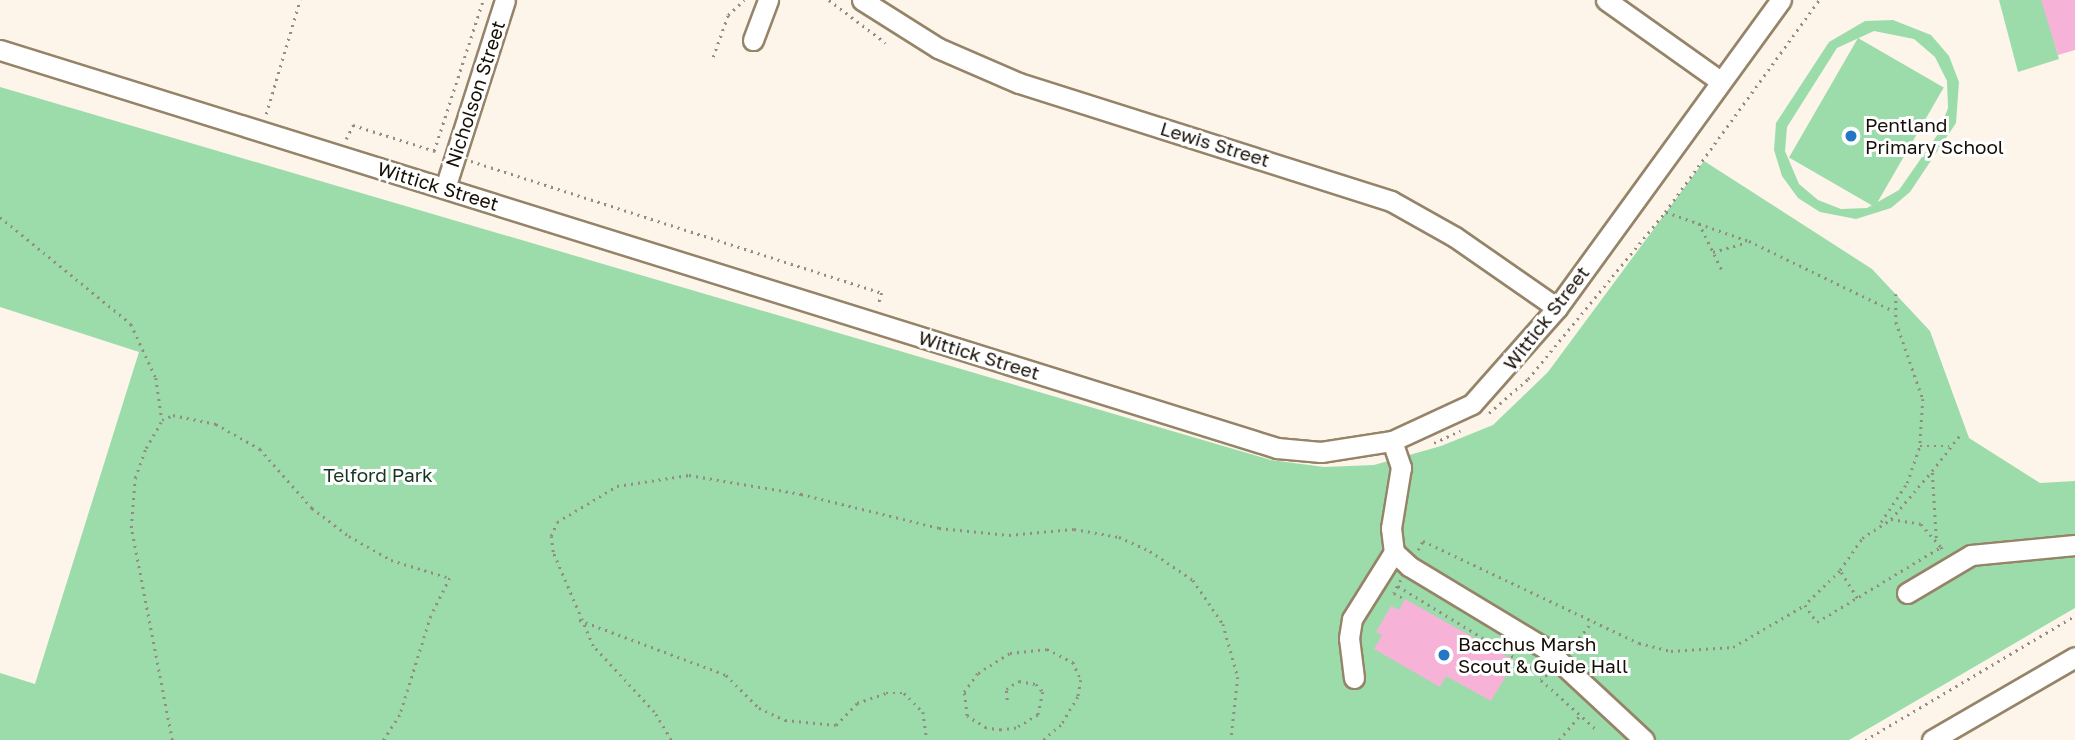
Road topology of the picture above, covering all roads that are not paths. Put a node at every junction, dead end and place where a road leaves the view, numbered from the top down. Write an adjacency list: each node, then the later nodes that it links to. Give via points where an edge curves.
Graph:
1 (505, 0): 9 (street, Nicholson Street)
2 (768, 0): 6 (street)
3 (862, 0): 10 (street, Lewis Street, via 938,48 1019,83 1391,201 1455,237)
4 (1606, 0): 8 (street)
5 (1781, 0): 8 (street, Wittick Street)
6 (753, 40)
7 (0, 50): 9 (street, Wittick Street)
8 (1720, 81): 10 (street, Wittick Street)
9 (445, 188): 11 (street, Wittick Street, via 1277,448 1321,452)
10 (1557, 308): 11 (street, Wittick Street, via 1472,404)
11 (1392, 441): 13 (street, via 1401,467 1391,528)
12 (2075, 545): 14 (street, via 1971,555)
13 (1394, 552): 16 (street, via 1352,619 1349,638); 17 (street, via 1409,566 1545,648)
14 (1907, 593)
15 (2075, 657): 18 (street)
16 (1354, 678)
17 (1644, 740)
18 (1932, 740)

